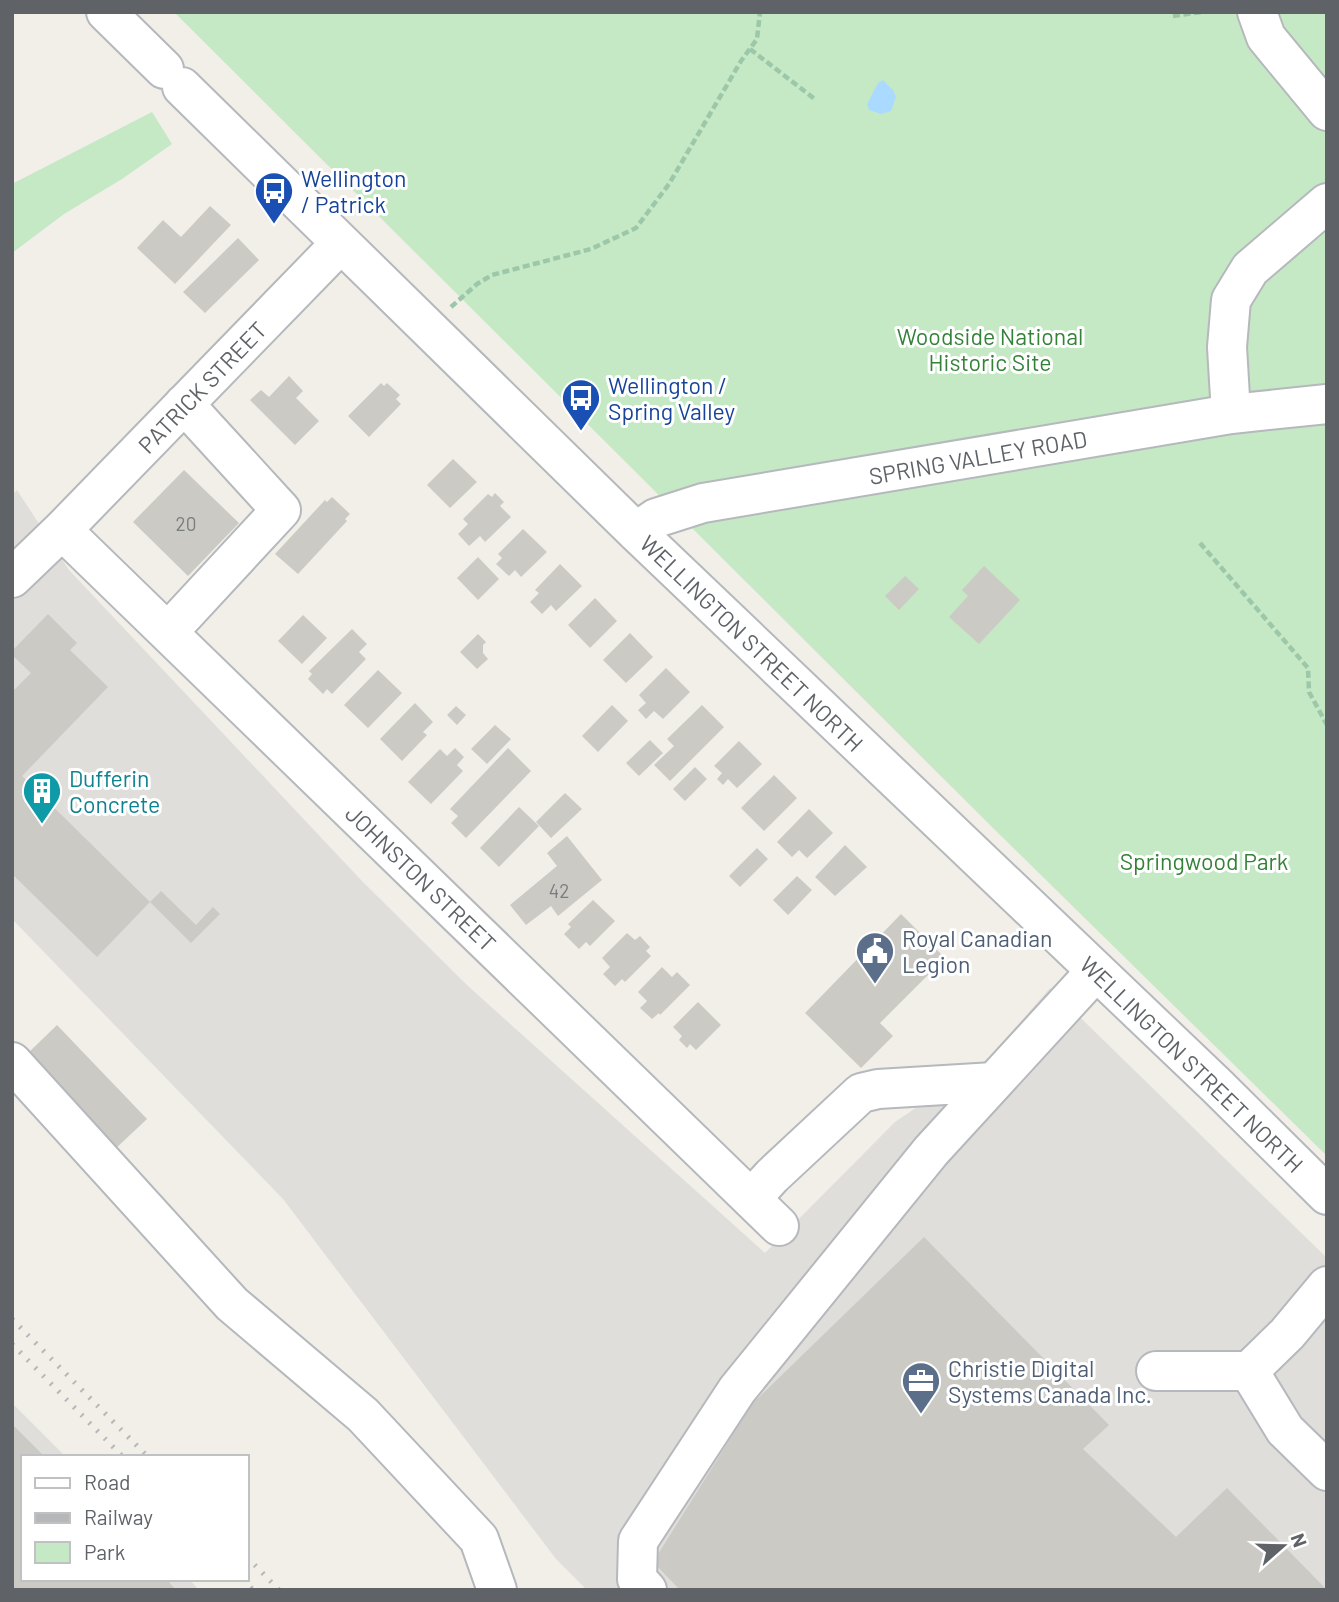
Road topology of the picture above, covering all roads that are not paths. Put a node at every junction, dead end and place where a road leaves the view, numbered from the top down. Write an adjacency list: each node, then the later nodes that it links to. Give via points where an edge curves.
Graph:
1 (106, 12): 5 (street, WELLINGTON STREET NORTH)
2 (1257, 12): 3 (street, via 1266,37)
3 (1327, 111)
4 (1327, 203): 8 (street, via 1250,270 1231,300 1227,347)
5 (341, 243): 6 (street, PATRICK STREET); 10 (street, WELLINGTON STREET NORTH)
6 (184, 404): 9 (street, PATRICK STREET); 12 (street, via 281,510)
7 (1327, 404): 8 (street, SPRING VALLEY ROAD)
8 (1231, 414): 10 (street, SPRING VALLEY ROAD, via 703,503 656,519)
9 (62, 530): 11 (street, PATRICK STREET); 12 (street, JOHNSTON STREET)
10 (636, 532): 13 (street, WELLINGTON STREET NORTH)
11 (12, 578)
12 (167, 632): 17 (street, JOHNSTON STREET)
13 (1096, 971): 15 (street); 16 (street, WELLINGTON STREET NORTH)
14 (12, 1062): 23 (street, via 232,1304 363,1415 479,1539)
15 (994, 1082): 17 (street, via 861,1093); 24 (street, via 931,1151 737,1390 638,1541 637,1579)
16 (1327, 1195)
17 (751, 1199): 18 (street, JOHNSTON STREET)
18 (779, 1226)
19 (1327, 1286): 21 (street)
20 (1156, 1371): 21 (street)
21 (1250, 1371): 22 (street, via 1286,1430)
22 (1327, 1471)
23 (497, 1590)
24 (647, 1590)

